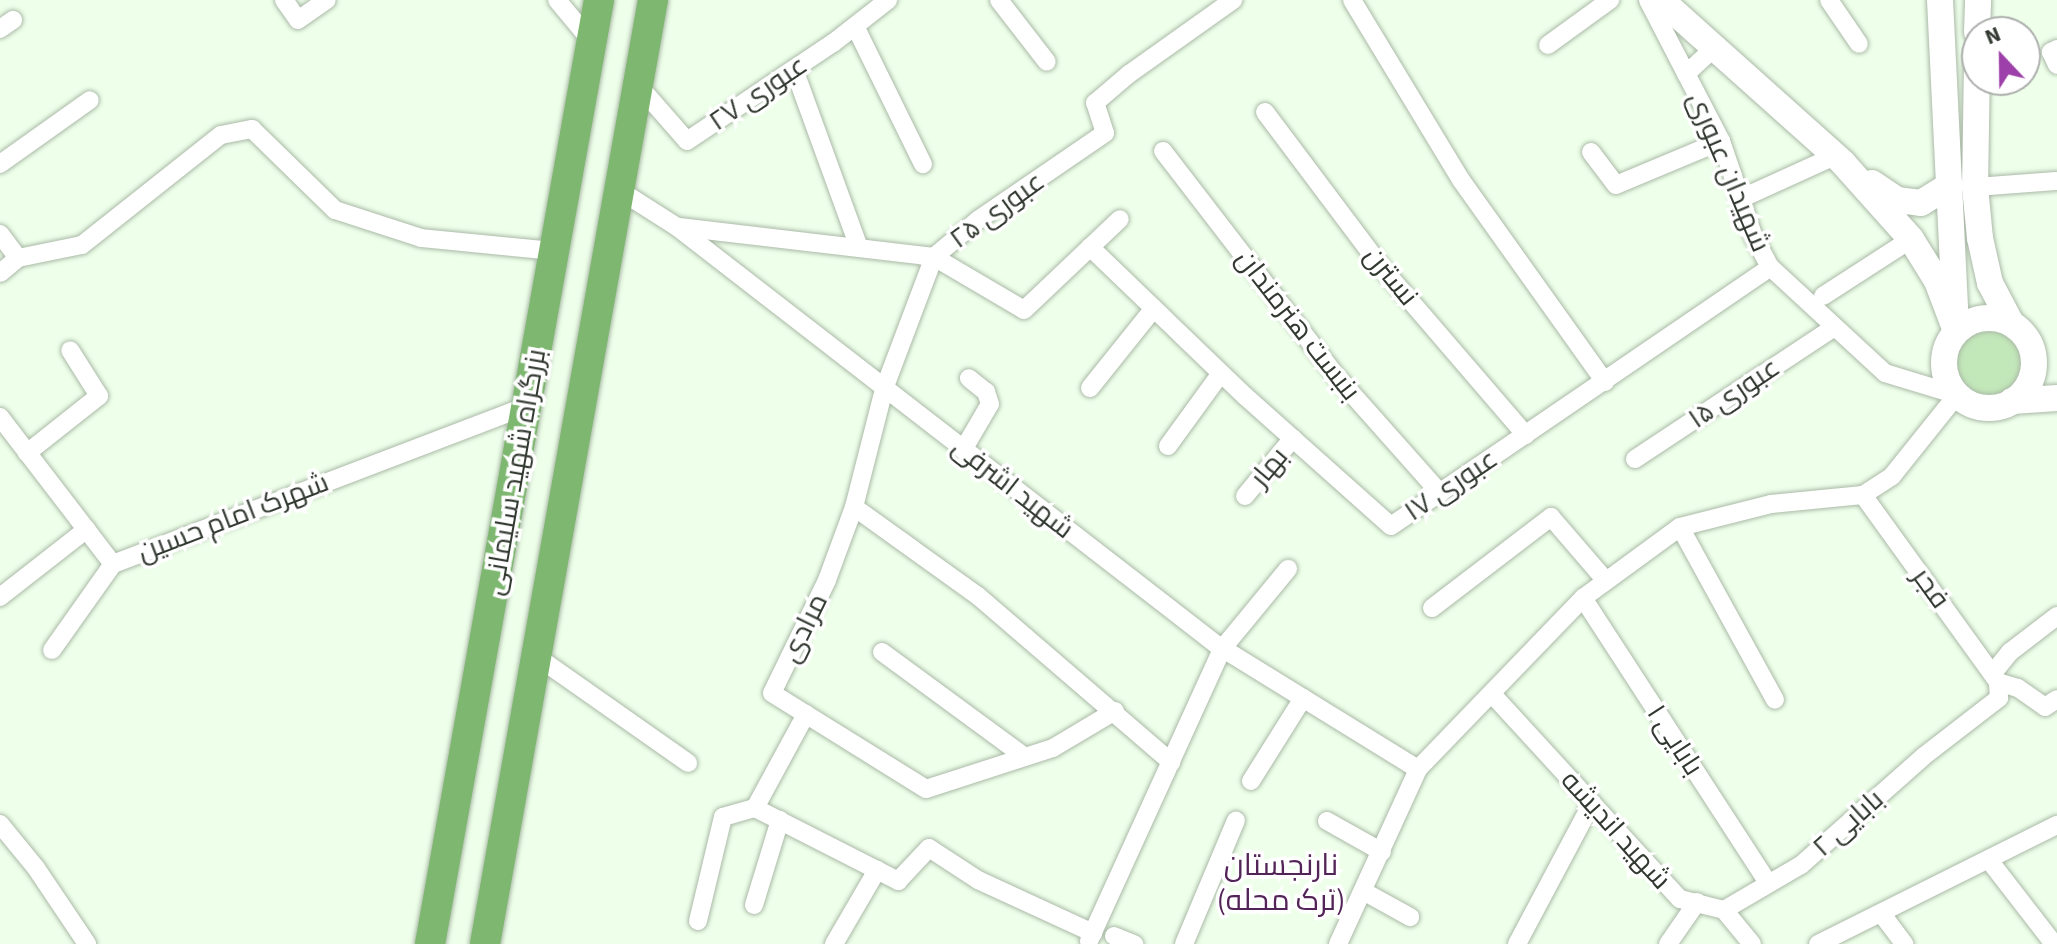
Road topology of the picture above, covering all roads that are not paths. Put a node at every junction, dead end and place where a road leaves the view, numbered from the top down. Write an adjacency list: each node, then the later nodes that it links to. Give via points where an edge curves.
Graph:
1 (284, 0): 2 (street, via 298,20)
2 (327, 0)
3 (557, 0): 16 (street)
4 (599, 0): 16 (highway, بزرگراه شهید سلیمانی)
5 (653, 0): 25 (highway, بزرگراه شهید سلیمانی)
6 (888, 0): 15 (street, عبوری ۲۷)
7 (999, 0): 21 (street)
8 (1233, 0): 46 (street, عبوری ۲۵, via 1095,103 1105,133 978,220)
9 (1352, 0): 59 (street, via 1461,180)
10 (1610, 0): 18 (street)
11 (1648, 0): 24 (street, شهیدان عبوری)
12 (1661, 0): 19 (main road, شهیدان عبوری)
13 (1829, 0): 17 (street)
14 (1940, 0): 36 (main road)
15 (855, 26): 23 (street, عبوری ۲۷); 34 (street)
16 (592, 42): 45 (highway, بزرگراه شهید سلیمانی)
17 (1859, 44)
18 (1548, 45)
19 (1715, 47): 24 (street); 32 (main road, شهیدان عبوری)
20 (2057, 49): 22 (street, via 2051,52)
21 (1047, 62)
22 (2057, 65)
23 (794, 69): 25 (street, عبوری ۲۷, via 687,141); 44 (street)
24 (1686, 74): 29 (street, شهیدان عبوری)
25 (638, 85): 37 (highway, بزرگراه شهید سلیمانی)
26 (1973, 96): 36 (main road)
27 (90, 100): 33 (street)
28 (1265, 112): 67 (street, نسترن, via 1383,269)
29 (1721, 141): 31 (street, via 1616,185); 38 (street, شهیدان عبوری)
30 (1163, 151): 73 (street, بنبست هنرمندان, via 1338,378)
31 (1591, 152)
32 (1839, 160): 36 (main road, شهیدان عبوری, via 1897,200 1921,203); 38 (street); 42 (main road, شهیدان عبوری)
33 (0, 164)
34 (923, 164)
35 (2057, 181): 36 (street)
36 (1963, 186): 52 (main road, via 1990,283); 54 (main road)
37 (619, 190): 40 (street, شهید اشرفی); 89 (highway, بزرگراه شهید سلیمانی)
38 (1740, 199): 48 (street, شهیدان عبوری)
39 (1120, 219): 43 (street)
40 (677, 227): 44 (street, عبوری ۲۵); 61 (street, شهید اشرفی)
41 (0, 234): 47 (street)
42 (1911, 239): 50 (street); 54 (main road, شهیدان عبوری, via 1937,281)
43 (1090, 247): 46 (street, via 1024,310); 51 (street, عبوری ۱۷)
44 (859, 248): 46 (street, عبوری ۲۵)
45 (554, 251): 47 (street, via 421,238 335,210 252,129 221,135 82,245); 65 (highway, بزرگراه شهید سلیمانی)
46 (934, 257): 61 (street, مرادی)
47 (18, 258): 49 (street)
48 (1770, 267): 53 (street, شهیدان عبوری); 59 (street, عبوری ۱۷)
49 (0, 273)
50 (1823, 296)
51 (1154, 308): 57 (street, عبوری ۱۷); 60 (street)
52 (2016, 326): 54 (main road, via 1988,317); 56 (main road); 64 (main road, via 2028,339 2034,362 2028,385)
53 (1833, 328): 62 (street, شهیدان عبوری, via 1885,373); 72 (street, عبوری ۱۵)
54 (1956, 331): 62 (main road, via 1943,363)
55 (70, 350): 71 (street, via 99,396)
56 (2057, 368)
57 (1221, 373): 68 (street, عبوری ۱۷); 69 (street)
58 (969, 378): 70 (street, via 986,392 990,404)
59 (1605, 382): 67 (street, عبوری ۱۷)
60 (1090, 388)
61 (884, 389): 70 (street, شهید اشرفی); 76 (street, مرادی)
62 (1957, 395): 64 (main road, via 1989,408); 74 (street, via 1892,476)
63 (2057, 398): 64 (main road)
64 (2012, 401)
65 (527, 406): 79 (street, شهرک امام حسین); 123 (highway, بزرگراه شهید سلیمانی)
66 (4, 429): 71 (street, شهرک امام حسین)
67 (1526, 435): 73 (street, عبوری ۱۷)
68 (1293, 438): 73 (street, عبوری ۱۷, via 1391,526); 75 (street, بهار)
69 (1168, 446)
70 (963, 450): 86 (street, شهید اشرفی)
71 (27, 453): 78 (street, شهرک امام حسین)
72 (1635, 459)
73 (1440, 493)
74 (1863, 495): 77 (street, via 1771,504); 90 (street, فجر)
75 (1245, 496)
76 (854, 507): 95 (street, via 978,596); 96 (street, مرادی, via 827,580 772,693)
77 (1680, 527): 81 (street); 94 (street)
78 (87, 529): 79 (street, شهرک امام حسین); 82 (street)
79 (113, 564): 87 (street)
80 (1288, 569): 86 (street)
81 (1606, 581): 83 (street); 84 (street, via 1551,517)
82 (0, 597)
83 (1583, 598): 91 (street); 112 (street, بابایی ۱)
84 (1432, 608)
85 (2057, 616): 90 (street, via 2010,652)
86 (1222, 649): 92 (street, شهید اشرفی); 98 (street)
87 (52, 650)
88 (882, 652): 97 (street)
89 (536, 656): 99 (street); 124 (highway, بزرگراه شهید سلیمانی)
90 (1996, 678): 93 (street, via 2045,707); 112 (street, بابایی ۲, via 1999,698 1924,756 1801,865)
91 (1492, 694): 100 (street); 102 (street, شهید اندیشه)
92 (1303, 698): 100 (street, شهید اشرفی); 101 (street)
93 (2057, 699)
94 (1775, 700)
95 (1115, 711): 97 (street, via 1053,748); 98 (street)
96 (806, 714): 97 (street, مرادی, via 926,789); 103 (street)
97 (1025, 757)
98 (1171, 762): 121 (street)
99 (688, 763)
100 (1418, 769): 109 (street)
101 (1251, 781)
102 (1592, 803): 114 (street, شهید اندیشه, via 1680,899); 129 (street)
103 (755, 808): 104 (street); 119 (street, via 723,817)
104 (780, 820): 111 (street); 115 (street)
105 (1236, 820): 127 (street)
106 (1327, 821): 109 (street)
107 (0, 824): 122 (street)
108 (2053, 833): 110 (street)
109 (1382, 852): 113 (street)
110 (1989, 860): 117 (street); 134 (street)
111 (877, 870): 121 (street, via 898,881 929,848); 125 (street)
112 (1767, 881): 116 (street, بابایی ۲)
113 (1363, 891): 118 (street); 128 (street)
114 (1697, 902): 116 (street, شهید اندیشه); 130 (street)
115 (754, 905)
116 (1724, 910): 131 (street)
117 (1881, 913): 132 (street); 133 (street)
118 (1410, 917)
119 (698, 921)
120 (1114, 936): 126 (street)
121 (1091, 939)
122 (87, 944)
123 (430, 944)
124 (485, 944)
125 (834, 944)
126 (1134, 944)
127 (1184, 944)
128 (1338, 944)
129 (1517, 944)
130 (1668, 944)
131 (1752, 944)
132 (1818, 944)
133 (1904, 944)
134 (2054, 944)

